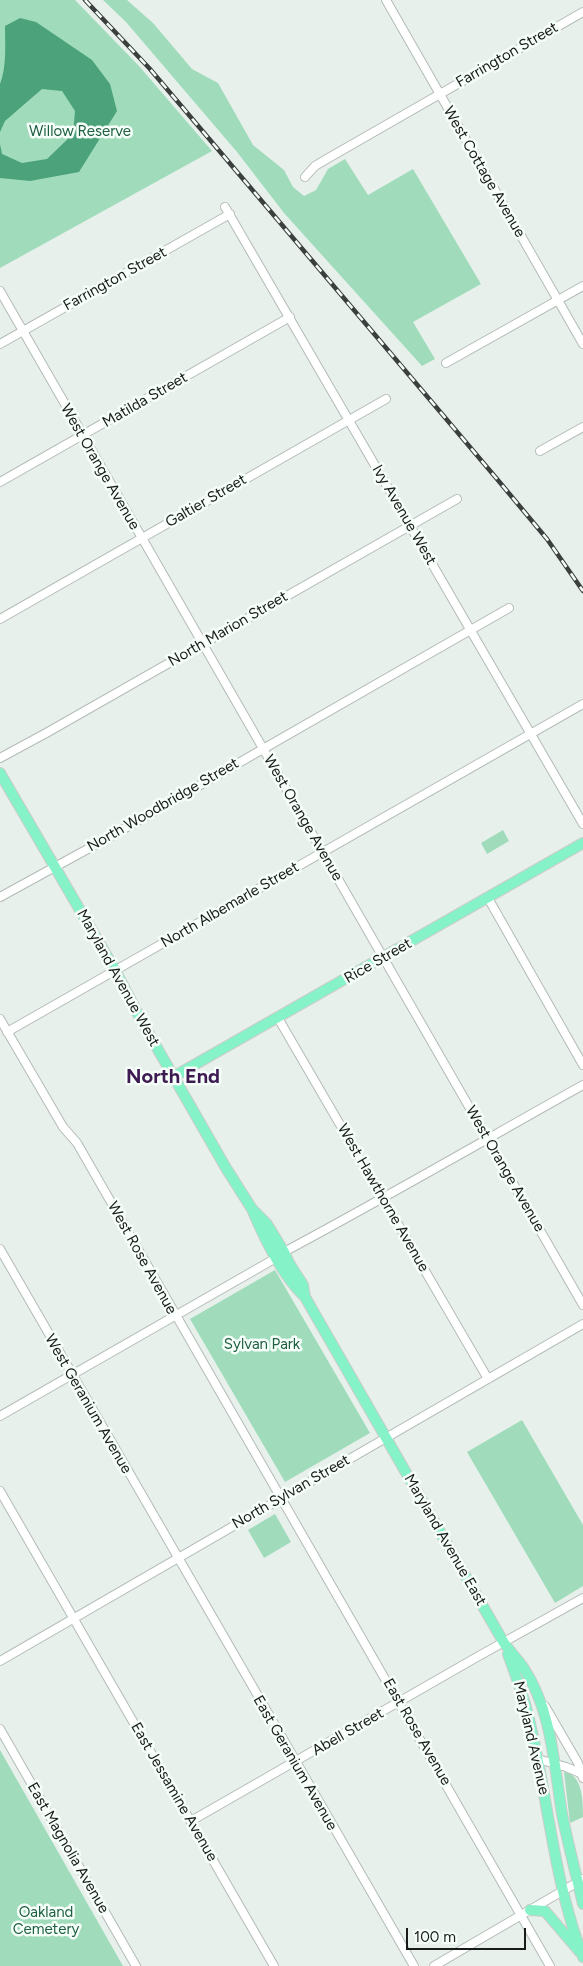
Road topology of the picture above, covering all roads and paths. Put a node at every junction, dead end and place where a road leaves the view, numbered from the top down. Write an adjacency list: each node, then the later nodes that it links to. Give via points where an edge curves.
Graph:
1 (386, 0): 3 (street, West Cottage Avenue)
2 (583, 12): 3 (street, Farrington Street)
3 (440, 94): 4 (street, Farrington Street, via 320,163); 8 (street, West Cottage Avenue)
4 (305, 177)
5 (228, 210): 9 (street, Ivy Avenue West); 10 (street, Farrington Street)
6 (583, 286): 8 (street)
7 (0, 291): 10 (street, West Orange Avenue)
8 (557, 300): 12 (street, West Cottage Avenue); 13 (street)
9 (290, 317): 15 (street, Ivy Avenue West); 17 (street, Matilda Street)
10 (22, 331): 11 (street, Farrington Street); 17 (street, West Orange Avenue)
11 (0, 344)
12 (583, 344)
13 (446, 363)
14 (386, 398): 15 (street, Galtier Street)
15 (349, 419): 21 (street, Ivy Avenue West); 22 (street, Galtier Street)
16 (583, 428): 18 (street)
17 (82, 435): 19 (street, Matilda Street); 22 (street, West Orange Avenue)
18 (540, 452)
19 (0, 482)
20 (457, 499): 21 (street, North Marion Street)
21 (410, 526): 25 (street, Ivy Avenue West); 26 (street, North Marion Street)
22 (141, 538): 24 (street, Galtier Street); 26 (street, West Orange Avenue)
23 (509, 608): 25 (street, North Woodbridge Street)
24 (0, 619)
25 (470, 631): 28 (street, Ivy Avenue West); 29 (street, North Woodbridge Street)
26 (202, 643): 29 (street, West Orange Avenue); 30 (street, North Marion Street)
27 (583, 704): 28 (street, North Albemarle Street)
28 (530, 734): 32 (street, Ivy Avenue West); 34 (street, North Albemarle Street)
29 (263, 748): 34 (street, West Orange Avenue); 35 (street, North Woodbridge Street)
30 (0, 758)
31 (0, 772): 35 (main road, Maryland Avenue West)
32 (583, 824)
33 (583, 842): 37 (main road, Rice Street)
34 (323, 852): 38 (street, West Orange Avenue); 39 (street, North Albemarle Street)
35 (55, 866): 36 (street, North Woodbridge Street); 39 (main road, Maryland Avenue West)
36 (0, 897)
37 (488, 898): 38 (main road, Rice Street); 43 (street)
38 (384, 957): 40 (main road, Rice Street); 46 (street, West Orange Avenue)
39 (115, 970): 42 (street, North Albemarle Street); 44 (main road, Maryland Avenue West)
40 (278, 1018): 44 (main road, Rice Street); 47 (street, West Hawthorne Avenue)
41 (0, 1019): 42 (street, West Rose Avenue)
42 (7, 1032): 51 (street, West Rose Avenue, via 63,1127 77,1143)
43 (583, 1064)
44 (173, 1077): 49 (main road, Maryland Avenue West, via 252,1209 260,1229)
45 (583, 1085): 46 (street)
46 (488, 1137): 47 (street); 50 (street, West Orange Avenue)
47 (384, 1198): 49 (street); 54 (street, West Hawthorne Avenue)
48 (0, 1249): 53 (street, West Geranium Avenue)
49 (280, 1255): 51 (street); 56 (main road, Maryland Avenue West, via 303,1285 305,1297)
50 (583, 1306)
51 (175, 1317): 53 (street); 58 (street, West Rose Avenue)
52 (583, 1324): 54 (street, North Sylvan Street)
53 (72, 1376): 55 (street); 59 (street, West Geranium Avenue)
54 (488, 1379): 56 (street, North Sylvan Street)
55 (0, 1416)
56 (386, 1437): 58 (street, North Sylvan Street); 62 (main road, Maryland Avenue East)
57 (0, 1491): 61 (street, East Jessamine Avenue)
58 (281, 1498): 59 (street, North Sylvan Street); 65 (street, East Rose Avenue)
59 (177, 1558): 61 (street, North Sylvan Street); 68 (street, East Geranium Avenue)
60 (583, 1598): 62 (street, Abell Street)
61 (74, 1618): 63 (street, North Sylvan Street); 71 (street, East Jessamine Avenue)
62 (504, 1643): 64 (main road, Maryland Avenue, via 524,1668); 65 (street, Abell Street); 67 (main road, Maryland Avenue, via 525,1701)
63 (0, 1661)
64 (535, 1689): 69 (main road, Maryland Avenue, via 545,1715); 70 (street, via 578,1763)
65 (400, 1702): 68 (street, Abell Street); 75 (street, East Rose Avenue)
66 (0, 1729): 77 (street, East Magnolia Avenue)
67 (538, 1759): 69 (street); 73 (main road, Maryland Avenue)
68 (294, 1762): 71 (street, Abell Street); 79 (street, East Geranium Avenue)
69 (556, 1764): 70 (street); 72 (main road, Maryland Avenue, via 565,1827)
70 (582, 1776)
71 (191, 1821): 78 (street, East Jessamine Avenue)
72 (580, 1881): 73 (street); 74 (main road, Maryland Avenue)
73 (562, 1891): 75 (street); 76 (main road, Maryland Avenue)
74 (583, 1904)
75 (526, 1913): 76 (main road, via 545,1911); 80 (street); 81 (street, East Rose Avenue)
76 (583, 1956)
77 (136, 1966)
78 (274, 1966)
79 (414, 1966)
80 (434, 1966)
81 (550, 1966)

